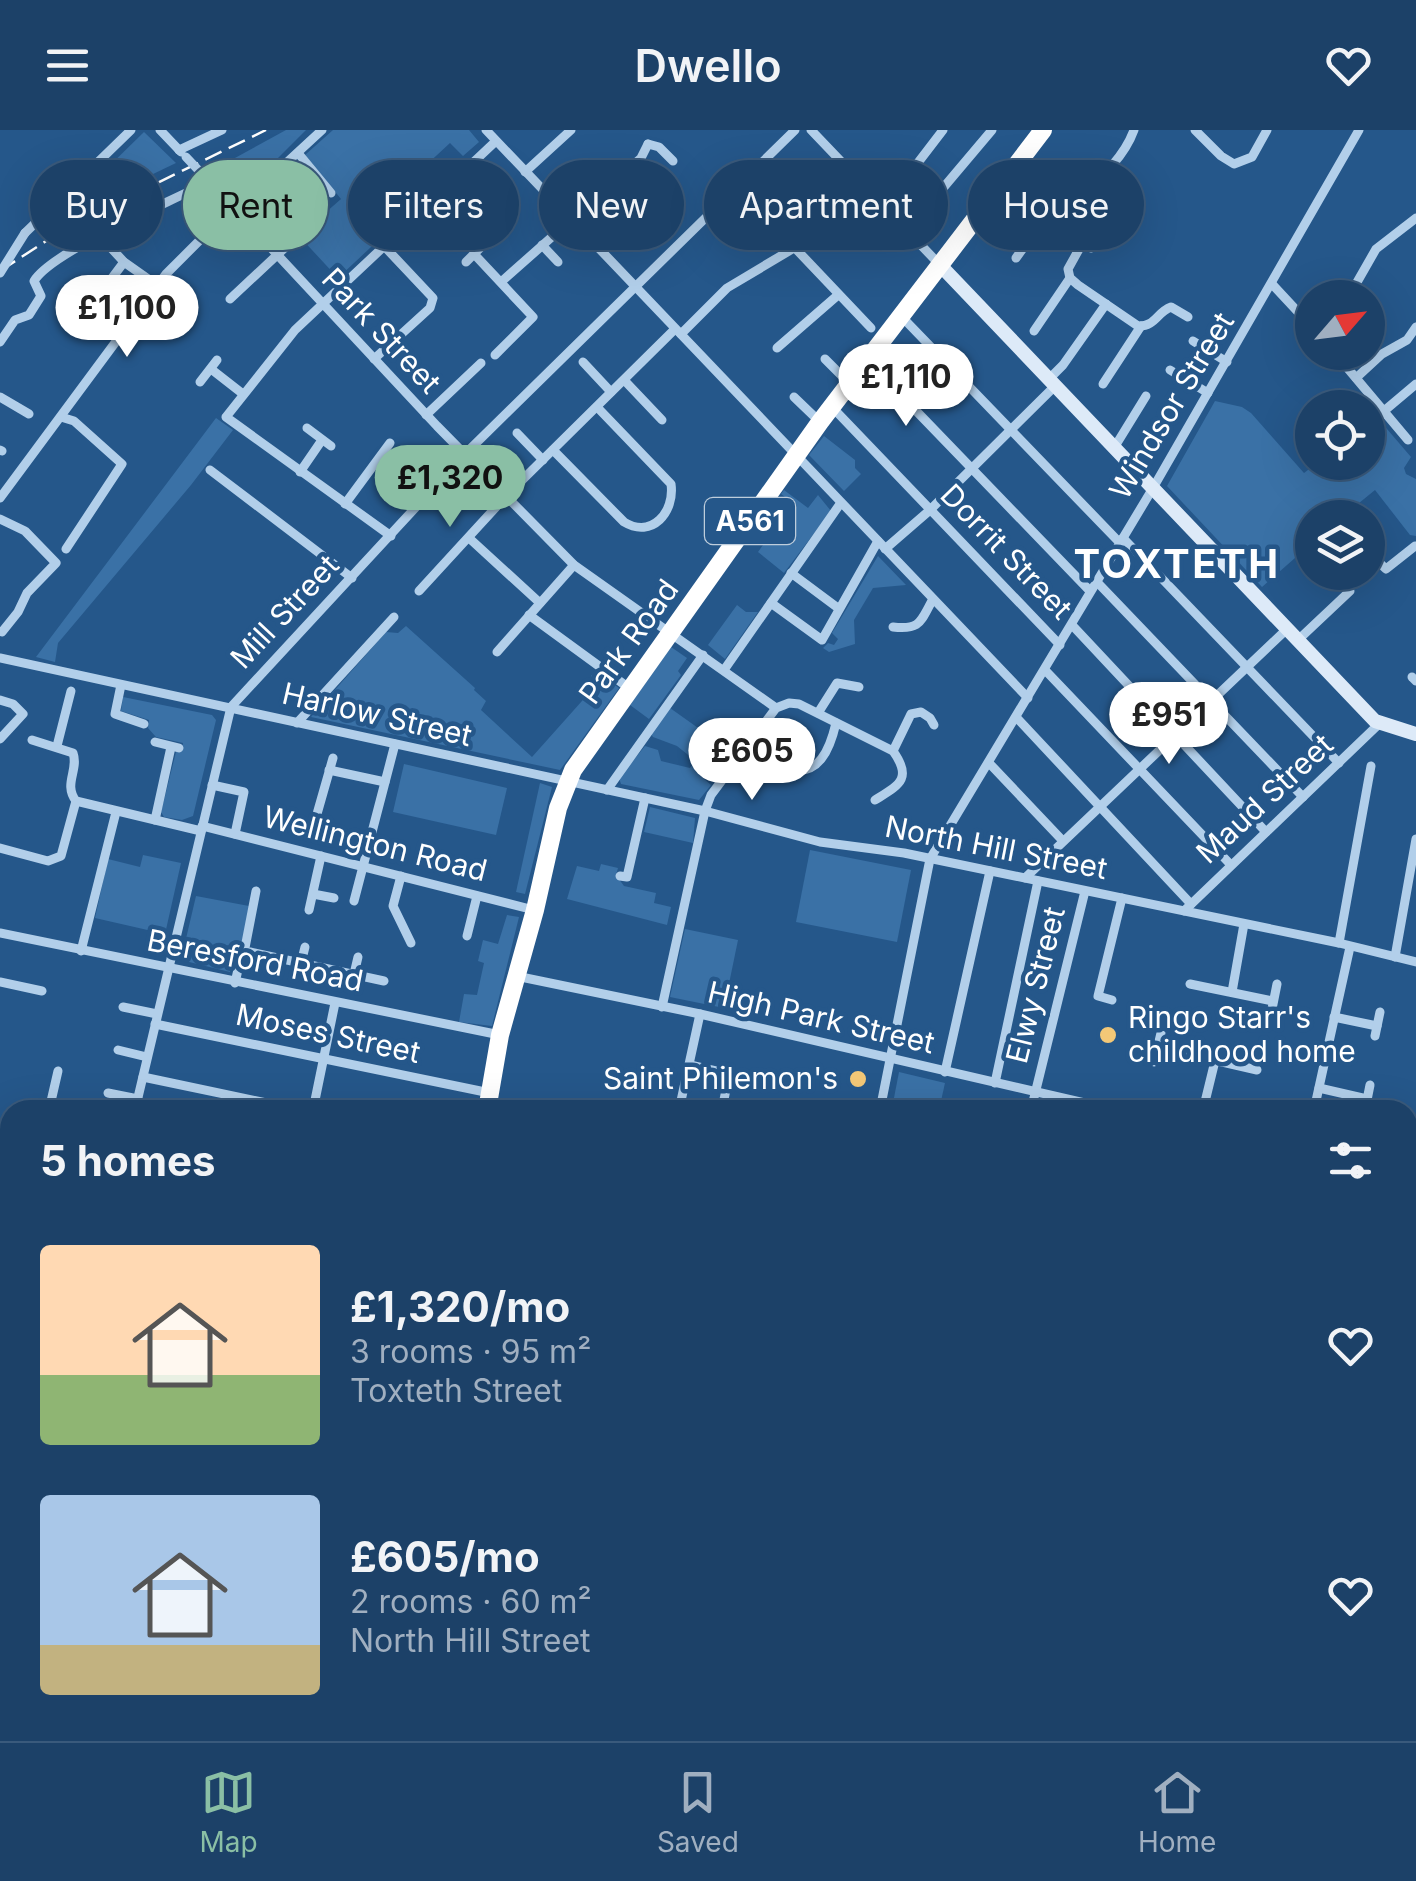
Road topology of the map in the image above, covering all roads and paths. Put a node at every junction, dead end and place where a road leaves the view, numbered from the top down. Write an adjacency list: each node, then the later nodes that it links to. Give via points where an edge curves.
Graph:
1 (131, 130): 57 (street, bridge, via 25,233)
2 (160, 130): 20 (street, Park Street)
3 (222, 130): 20 (street)
4 (322, 130): 19 (street)
5 (486, 130): 17 (street)
6 (571, 130): 30 (street)
7 (648, 130): 18 (street)
8 (795, 130): 26 (street, Mill Street)
9 (810, 130): 27 (street)
10 (943, 130): 28 (street)
11 (992, 130): 31 (street)
12 (1043, 130): 56 (highway, A561)
13 (1134, 130): 29 (street)
14 (1196, 130): 15 (street, via 1234,164 1252,157)
15 (1267, 130)
16 (1359, 130): 61 (street, Windsor Street)
17 (496, 141): 23 (street); 30 (street)
18 (648, 144): 24 (street); 25 (street)
19 (298, 153): 22 (street); 33 (street)
20 (183, 154): 21 (street, Park Street, bridge)
21 (189, 160)
22 (289, 160)
23 (476, 160)
24 (639, 160)
25 (672, 160)
26 (766, 160)
27 (838, 160)
28 (919, 160)
29 (1114, 160)
30 (526, 172): 32 (street)
31 (948, 182)
32 (539, 186)
33 (331, 193)
34 (1416, 218): 59 (street, via 1376,249)
35 (704, 222): 63 (street, Mill Street)
36 (539, 248): 60 (street)
37 (78, 250): 78 (street, via 39,274 34,281 41,296)
38 (113, 250): 52 (street)
39 (192, 250): 62 (street)
40 (270, 250): 51 (street, Park Street)
41 (282, 250): 51 (street)
42 (380, 250): 66 (street)
43 (388, 250): 81 (street, via 433,298)
44 (547, 250): 54 (street)
45 (599, 250): 63 (street)
46 (791, 250): 75 (street, via 726,288)
47 (796, 250): 64 (street)
48 (925, 250): 56 (street)
49 (1019, 250): 55 (street, via 1014,256)
50 (1083, 250): 58 (street, via 1068,270)
51 (276, 256): 65 (street); 66 (street, Park Street)
52 (124, 262): 62 (street); 69 (street)
53 (466, 262): 60 (street, via 478,250)
54 (558, 262)
55 (1026, 265)
56 (941, 266): 70 (highway, Park Road / A561); 92 (main road)
57 (0, 273)
58 (1070, 278): 67 (street); 76 (street)
59 (1358, 280)
60 (500, 282): 80 (street, via 533,317)
61 (1273, 285): 68 (street); 85 (street, Windsor Street)
62 (158, 286): 109 (street)
63 (635, 290): 75 (street); 118 (street, Mill Street)
64 (838, 296): 74 (street); 79 (street)
65 (230, 299)
66 (322, 304): 81 (street, Park Street); 98 (street)
67 (1106, 304): 72 (street); 92 (street)
68 (1295, 307)
69 (85, 314)
70 (902, 317): 83 (highway, Park Road / A561); 112 (street)
71 (1188, 317): 72 (street, via 1171,307)
72 (1141, 326): 94 (street)
73 (1416, 327): 89 (street)
74 (871, 328)
75 (678, 332): 90 (street); 119 (street)
76 (1034, 332)
77 (1193, 341): 85 (street)
78 (0, 342)
79 (777, 348)
80 (495, 356)
81 (374, 359): 107 (street, Park Street)
82 (825, 360): 93 (street)
83 (868, 361): 93 (highway, Park Road / A561); 121 (street)
84 (583, 362): 97 (street)
85 (1227, 362): 99 (street, Windsor Street)
86 (482, 363): 107 (street)
87 (1170, 370): 99 (street)
88 (1349, 370): 89 (street)
89 (1356, 378): 96 (street)
90 (624, 380): 97 (street); 110 (street)
91 (200, 382): 98 (street, via 214,364)
92 (1052, 383): 112 (street); 116 (main road)
93 (850, 384): 108 (highway, Park Road / A561)
94 (1103, 384)
95 (1416, 384): 104 (street)
96 (1366, 390)
97 (611, 392): 103 (street)
98 (243, 394): 123 (street, via 226,416)
99 (1208, 394): 124 (street, Windsor Street)
100 (1146, 396): 116 (street, via 1130,412)
101 (0, 397): 106 (street)
102 (794, 397): 108 (street, Dorrit Street)
103 (597, 407): 117 (street); 117 (street, via 671,484 658,521 644,530 624,522)
104 (1385, 410)
105 (1385, 412): 114 (street)
106 (29, 414)
107 (426, 414): 118 (street, Park Street)
108 (826, 415): 119 (highway, Park Road / A561); 129 (street, Dorrit Street)
109 (60, 417): 126 (street); 136 (street, via 74,421 122,464)
110 (662, 420)
111 (307, 428): 123 (street, via 326,443)
112 (1010, 430): 121 (street); 133 (street)
113 (517, 433): 120 (street)
114 (1408, 440)
115 (390, 443): 127 (street)
116 (1114, 448): 124 (main road)
117 (553, 450): 120 (street)
118 (464, 454): 125 (street, Park Street); 131 (street, Mill Street)
119 (795, 456): 128 (street); 154 (highway, Park Road / A561)
120 (543, 460): 125 (street)
121 (972, 469): 129 (street); 143 (street)
122 (210, 470): 140 (street)
123 (300, 472): 127 (street)
124 (1153, 488): 133 (street, Windsor Street); 155 (main road)
125 (508, 494): 132 (street); 137 (street, Park Street)
126 (0, 498)
127 (345, 504): 131 (street)
128 (840, 504): 135 (street); 139 (street)
129 (930, 510): 135 (street); 156 (street, Dorrit Street)
130 (0, 518): 151 (street, via 25,530 56,563)
131 (391, 536): 140 (street, Mill Street)
132 (469, 538): 142 (street); 146 (street)
133 (1121, 541): 141 (street, Windsor Street); 160 (street)
134 (1414, 544): 138 (street)
135 (882, 545): 145 (street); 148 (street)
136 (66, 549)
137 (574, 564): 146 (street); 154 (street, Park Street)
138 (1385, 568)
139 (791, 572): 147 (street); 148 (street)
140 (352, 578): 170 (street, Mill Street)
141 (1097, 582): 143 (street, Windsor Street); 169 (street)
142 (420, 591)
143 (1090, 591): 153 (street, Windsor Street)
144 (1350, 592): 155 (street)
145 (933, 599): 152 (street, via 917,626); 167 (street)
146 (540, 603): 149 (street)
147 (771, 603): 148 (street, via 827,639); 161 (street)
148 (838, 608)
149 (529, 615): 157 (street); 164 (street)
150 (394, 617): 174 (street)
151 (3, 626)
152 (893, 626)
153 (1072, 626): 156 (street, Windsor Street); 180 (street)
154 (669, 632): 158 (street, Park Street); 164 (highway, Park Road / A561)
155 (1292, 634): 160 (street); 176 (main road)
156 (1060, 645): 162 (street, Windsor Street)
157 (497, 652)
158 (702, 655): 161 (street, Park Street); 201 (street)
159 (0, 658): 163 (street, Harlow Street)
160 (1246, 668): 169 (street); 190 (street)
161 (724, 670): 171 (street, Park Street)
162 (1045, 670): 167 (street, Windsor Street); 192 (street)
163 (121, 685): 170 (street, Harlow Street); 177 (street, via 115,714)
164 (629, 688): 198 (highway, Park Road / A561)
165 (859, 688): 172 (street, via 838,683)
166 (71, 691): 185 (street)
167 (1028, 698): 173 (street, Windsor Street)
168 (0, 700): 181 (street, via 23,714)
169 (1211, 700): 180 (street); 202 (street)
170 (231, 707): 174 (street, Harlow Street); 199 (street, Mill Street)
171 (776, 708): 172 (street, via 789,703); 207 (street)
172 (818, 712): 175 (street)
173 (1016, 717): 189 (street, Windsor Street); 206 (street)
174 (297, 723): 184 (street, Harlow Street)
175 (836, 723): 186 (street); 195 (street, via 822,760)
176 (1380, 723): 179 (main road); 190 (street, Maud Street)
177 (144, 724)
178 (934, 725): 186 (street, via 921,712 911,714)
179 (1415, 729)
180 (1176, 735): 192 (street); 212 (street)
181 (0, 739)
182 (32, 740): 185 (street)
183 (154, 742): 209 (street, via 175,747)
184 (395, 744): 197 (street); 198 (street, Harlow Street)
185 (57, 746): 205 (street, via 75,756 69,787)
186 (893, 750): 204 (street, via 904,773 899,785)
187 (333, 758): 193 (street)
188 (784, 758): 194 (street)
189 (989, 764): 215 (street); 218 (street, Windsor Street)
190 (1339, 764): 202 (street, Maud Street)
191 (1371, 766): 241 (street)
192 (1140, 768): 206 (street); 219 (street)
193 (329, 770): 197 (street); 211 (street)
194 (788, 770): 195 (street); 196 (street)
195 (802, 773): 200 (street)
196 (776, 776)
197 (385, 782): 220 (street)
198 (567, 782): 201 (street, North Hill Street); 236 (highway, Park Road / A561)
199 (212, 785): 210 (street, Mill Street); 213 (street, via 244,792)
200 (805, 787)
201 (607, 790): 203 (street, North Hill Street)
202 (1302, 797): 212 (street, Maud Street)
203 (646, 798): 207 (street, North Hill Street); 223 (street, via 627,877)
204 (875, 800)
205 (76, 802): 208 (street, Wellington Road); 216 (street, via 61,856 48,861)
206 (1100, 806): 215 (street); 234 (street)
207 (705, 811): 218 (street, North Hill Street, via 820,842); 262 (street)
208 (116, 812): 209 (street, Wellington Road); 243 (street)
209 (155, 820): 210 (street, Wellington Road)
210 (202, 828): 213 (street, Wellington Road); 249 (street, Mill Street)
211 (313, 828)
212 (1266, 832): 219 (street, Maud Street)
213 (235, 834): 217 (street, Wellington Road)
214 (1416, 839): 233 (street)
215 (1063, 841): 224 (street)
216 (0, 848)
217 (321, 856): 220 (street, Wellington Road); 228 (street)
218 (930, 858): 221 (street, North Hill Street); 272 (street)
219 (1230, 865): 234 (street, Maud Street)
220 (363, 867): 222 (street, Wellington Road); 232 (street)
221 (990, 871): 224 (street, North Hill Street); 279 (street)
222 (401, 876): 229 (street, Wellington Road); 240 (street, via 393,906)
223 (620, 876)
224 (1026, 878): 225 (street, North Hill Street)
225 (1038, 881): 227 (street, North Hill Street); 281 (street)
226 (256, 891): 244 (street)
227 (1085, 891): 231 (street, North Hill Street); 285 (street, Elwy Street)
228 (313, 894): 230 (street); 235 (street)
229 (476, 896): 236 (street, Wellington Road); 239 (street)
230 (334, 898)
231 (1122, 898): 234 (street, North Hill Street); 259 (street, via 1098,996)
232 (354, 901)
233 (1410, 904): 246 (street)
234 (1187, 907): 237 (street, North Hill Street)
235 (310, 910)
236 (534, 910): 252 (highway, Park Road / A561)
237 (1244, 924): 241 (street, North Hill Street); 258 (street)
238 (0, 933): 243 (street, Beresford Road)
239 (467, 936)
240 (411, 942)
241 (1344, 945): 246 (street, North Hill Street); 265 (street)
242 (305, 947): 248 (street)
243 (81, 952): 249 (street, Beresford Road)
244 (244, 953): 248 (street); 255 (street)
245 (358, 957): 250 (street)
246 (1395, 957): 247 (street, North Hill Street)
247 (1416, 962)
248 (301, 963): 250 (street)
249 (167, 969): 255 (street, Beresford Road); 266 (street, Mill Street)
250 (354, 974): 254 (street)
251 (1200, 974): 258 (street, via 1194,985)
252 (516, 976): 262 (street, High Park Street); 268 (highway, Park Road / A561)
253 (0, 982): 257 (street)
254 (379, 982)
255 (234, 983): 260 (street, Beresford Road)
256 (1277, 984): 258 (street, via 1273,1005)
257 (42, 991)
258 (1232, 992)
259 (1112, 1000)
260 (335, 1003): 268 (street, Beresford Road); 273 (street)
261 (124, 1007): 266 (street, Moses Street)
262 (662, 1007): 264 (street, High Park Street)
263 (1380, 1012): 265 (street, via 1376,1031)
264 (700, 1014): 272 (street, High Park Street); 276 (street)
265 (1334, 1017): 283 (street)
266 (156, 1019): 271 (street, Mill Street); 273 (street, Moses Street)
267 (1161, 1032): 269 (street)
268 (500, 1035): 293 (highway, Park Road / A561)
269 (1157, 1048): 274 (street); 275 (street)
270 (118, 1050): 271 (street)
271 (147, 1057): 280 (street, Mill Street)
272 (890, 1058): 279 (street, High Park Street); 296 (street)
273 (323, 1060): 291 (street); 292 (street, Moses Street)
274 (1215, 1061): 278 (street); 299 (street)
275 (1154, 1062)
276 (690, 1064): 294 (street); 295 (street, via 729,1074)
277 (58, 1071): 287 (street)
278 (1257, 1071)
279 (945, 1072): 281 (street, High Park Street)
280 (143, 1076): 289 (street, Mill Street); 290 (street)
281 (995, 1083): 285 (street, High Park Street)
282 (1370, 1085): 286 (street)
283 (1319, 1088): 286 (street); 300 (street)
284 (108, 1092): 288 (street)
285 (1036, 1092): 297 (street, Elwy Street); 298 (street, High Park Street)
286 (1367, 1098)
287 (51, 1100)
288 (127, 1100)
289 (137, 1100)
290 (254, 1100)
291 (315, 1100)
292 (481, 1100)
293 (489, 1100)
294 (681, 1100)
295 (724, 1100)
296 (882, 1100)
297 (1034, 1100)
298 (1061, 1100)
299 (1205, 1100)
300 (1316, 1100)

